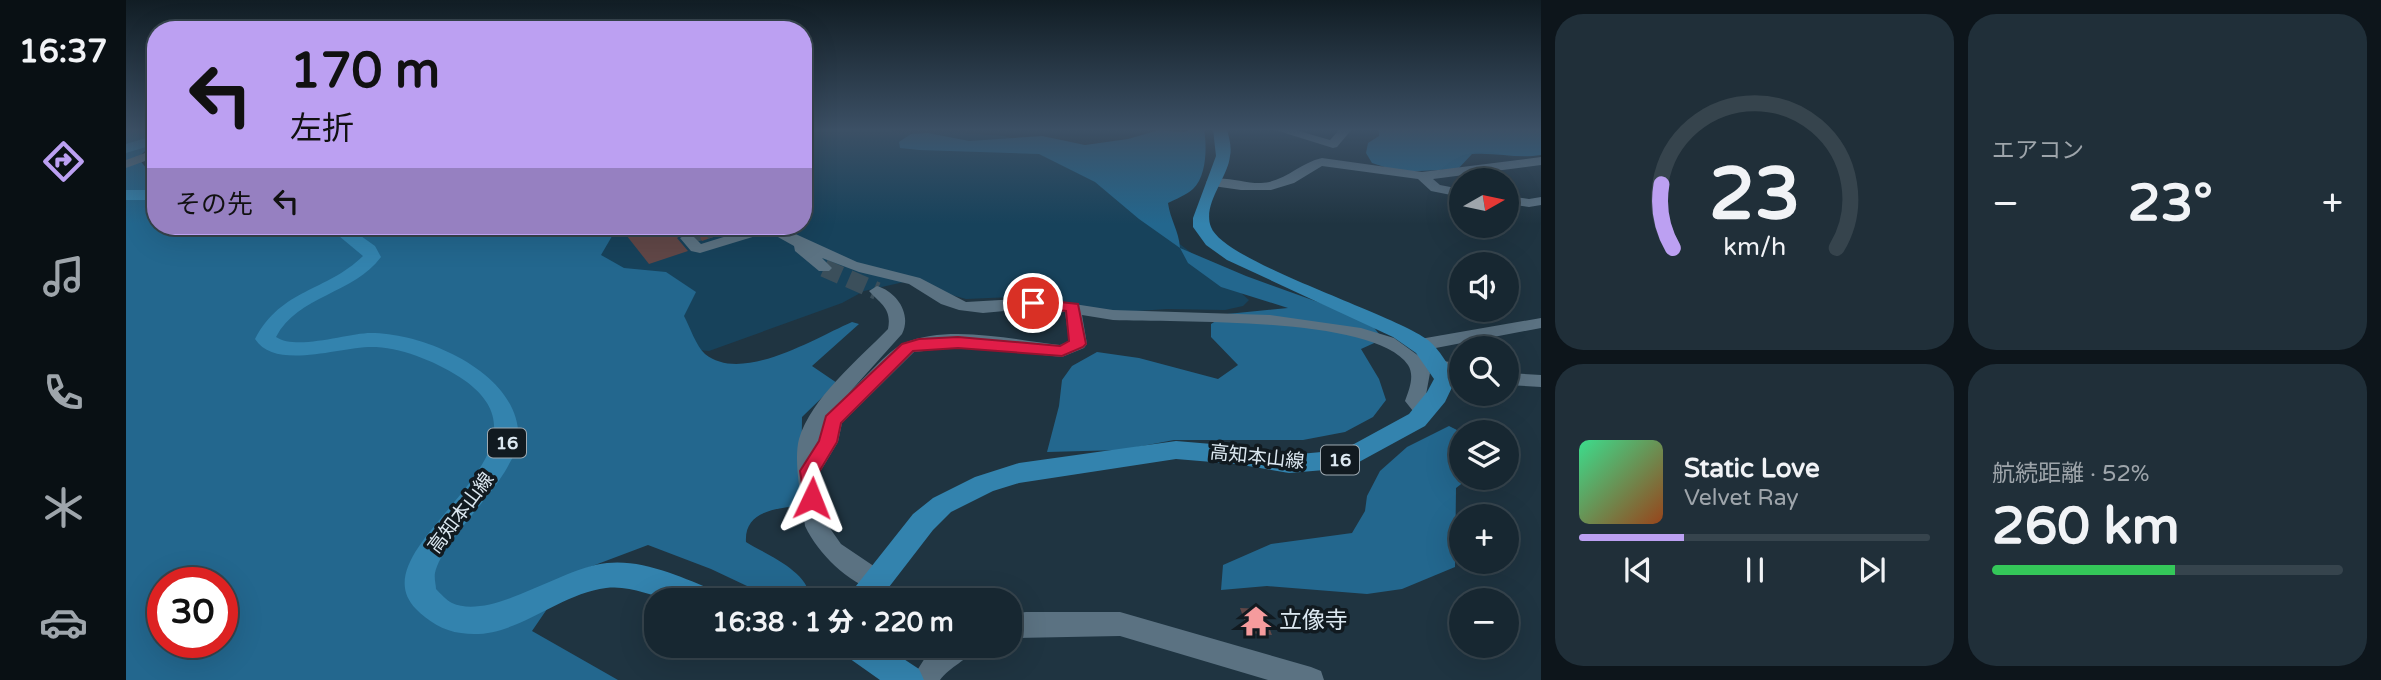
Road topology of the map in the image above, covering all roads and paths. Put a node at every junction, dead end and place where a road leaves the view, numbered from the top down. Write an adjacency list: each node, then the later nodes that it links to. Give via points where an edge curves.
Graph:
1 (1222, 161): 4 (main road)
2 (1541, 161): 3 (street)
3 (1422, 176): 4 (street, via 1322,163 1276,184); 5 (street, via 1436,188)
4 (1213, 182): 17 (main road, via 1202,228 1217,247 1261,271 1385,323)
5 (1449, 191)
6 (1541, 201): 7 (street)
7 (1519, 202)
8 (348, 235): 25 (main road, 高知本山線 / 16, via 372,257 284,314 268,330 267,342 297,348 369,340 405,346 480,381 495,398 507,426 506,446 491,477 441,534 423,567 419,582 431,607 454,619 495,617 575,583 609,575)
9 (719, 235): 12 (street, via 700,249)
10 (779, 235): 13 (street)
11 (785, 235): 15 (street, via 858,267 922,284 947,302 968,307 1033,303)
12 (687, 238)
13 (824, 268)
14 (877, 291): 23 (street, via 897,309 895,330 823,410 809,440)
15 (1073, 308): 22 (street, via 1115,315 1303,324 1374,335 1392,343 1421,369 1415,401); 23 (street, via 1078,344 1062,351 958,342 908,348 833,420 828,442)
16 (1541, 323): 17 (street)
17 (1420, 345): 18 (main road)
18 (1438, 366): 19 (street); 22 (main road, 高知本山線 / 16, via 1445,379)
19 (1449, 368)
20 (1519, 380): 21 (street)
21 (1541, 381)
22 (1424, 411): 24 (main road, 高知本山線 / 16, via 1417,420 1348,459 1289,464 1176,450 1019,473 942,505 923,522)
23 (809, 471): 24 (street, via 816,526 833,551)
24 (878, 582): 26 (main road, 高知本山線 / 16)
25 (675, 588)
26 (873, 588)
27 (1022, 625): 32 (street, via 1120,624)
28 (875, 658): 30 (main road)
29 (941, 658): 31 (street)
30 (908, 680)
31 (924, 680)
32 (1311, 680)

